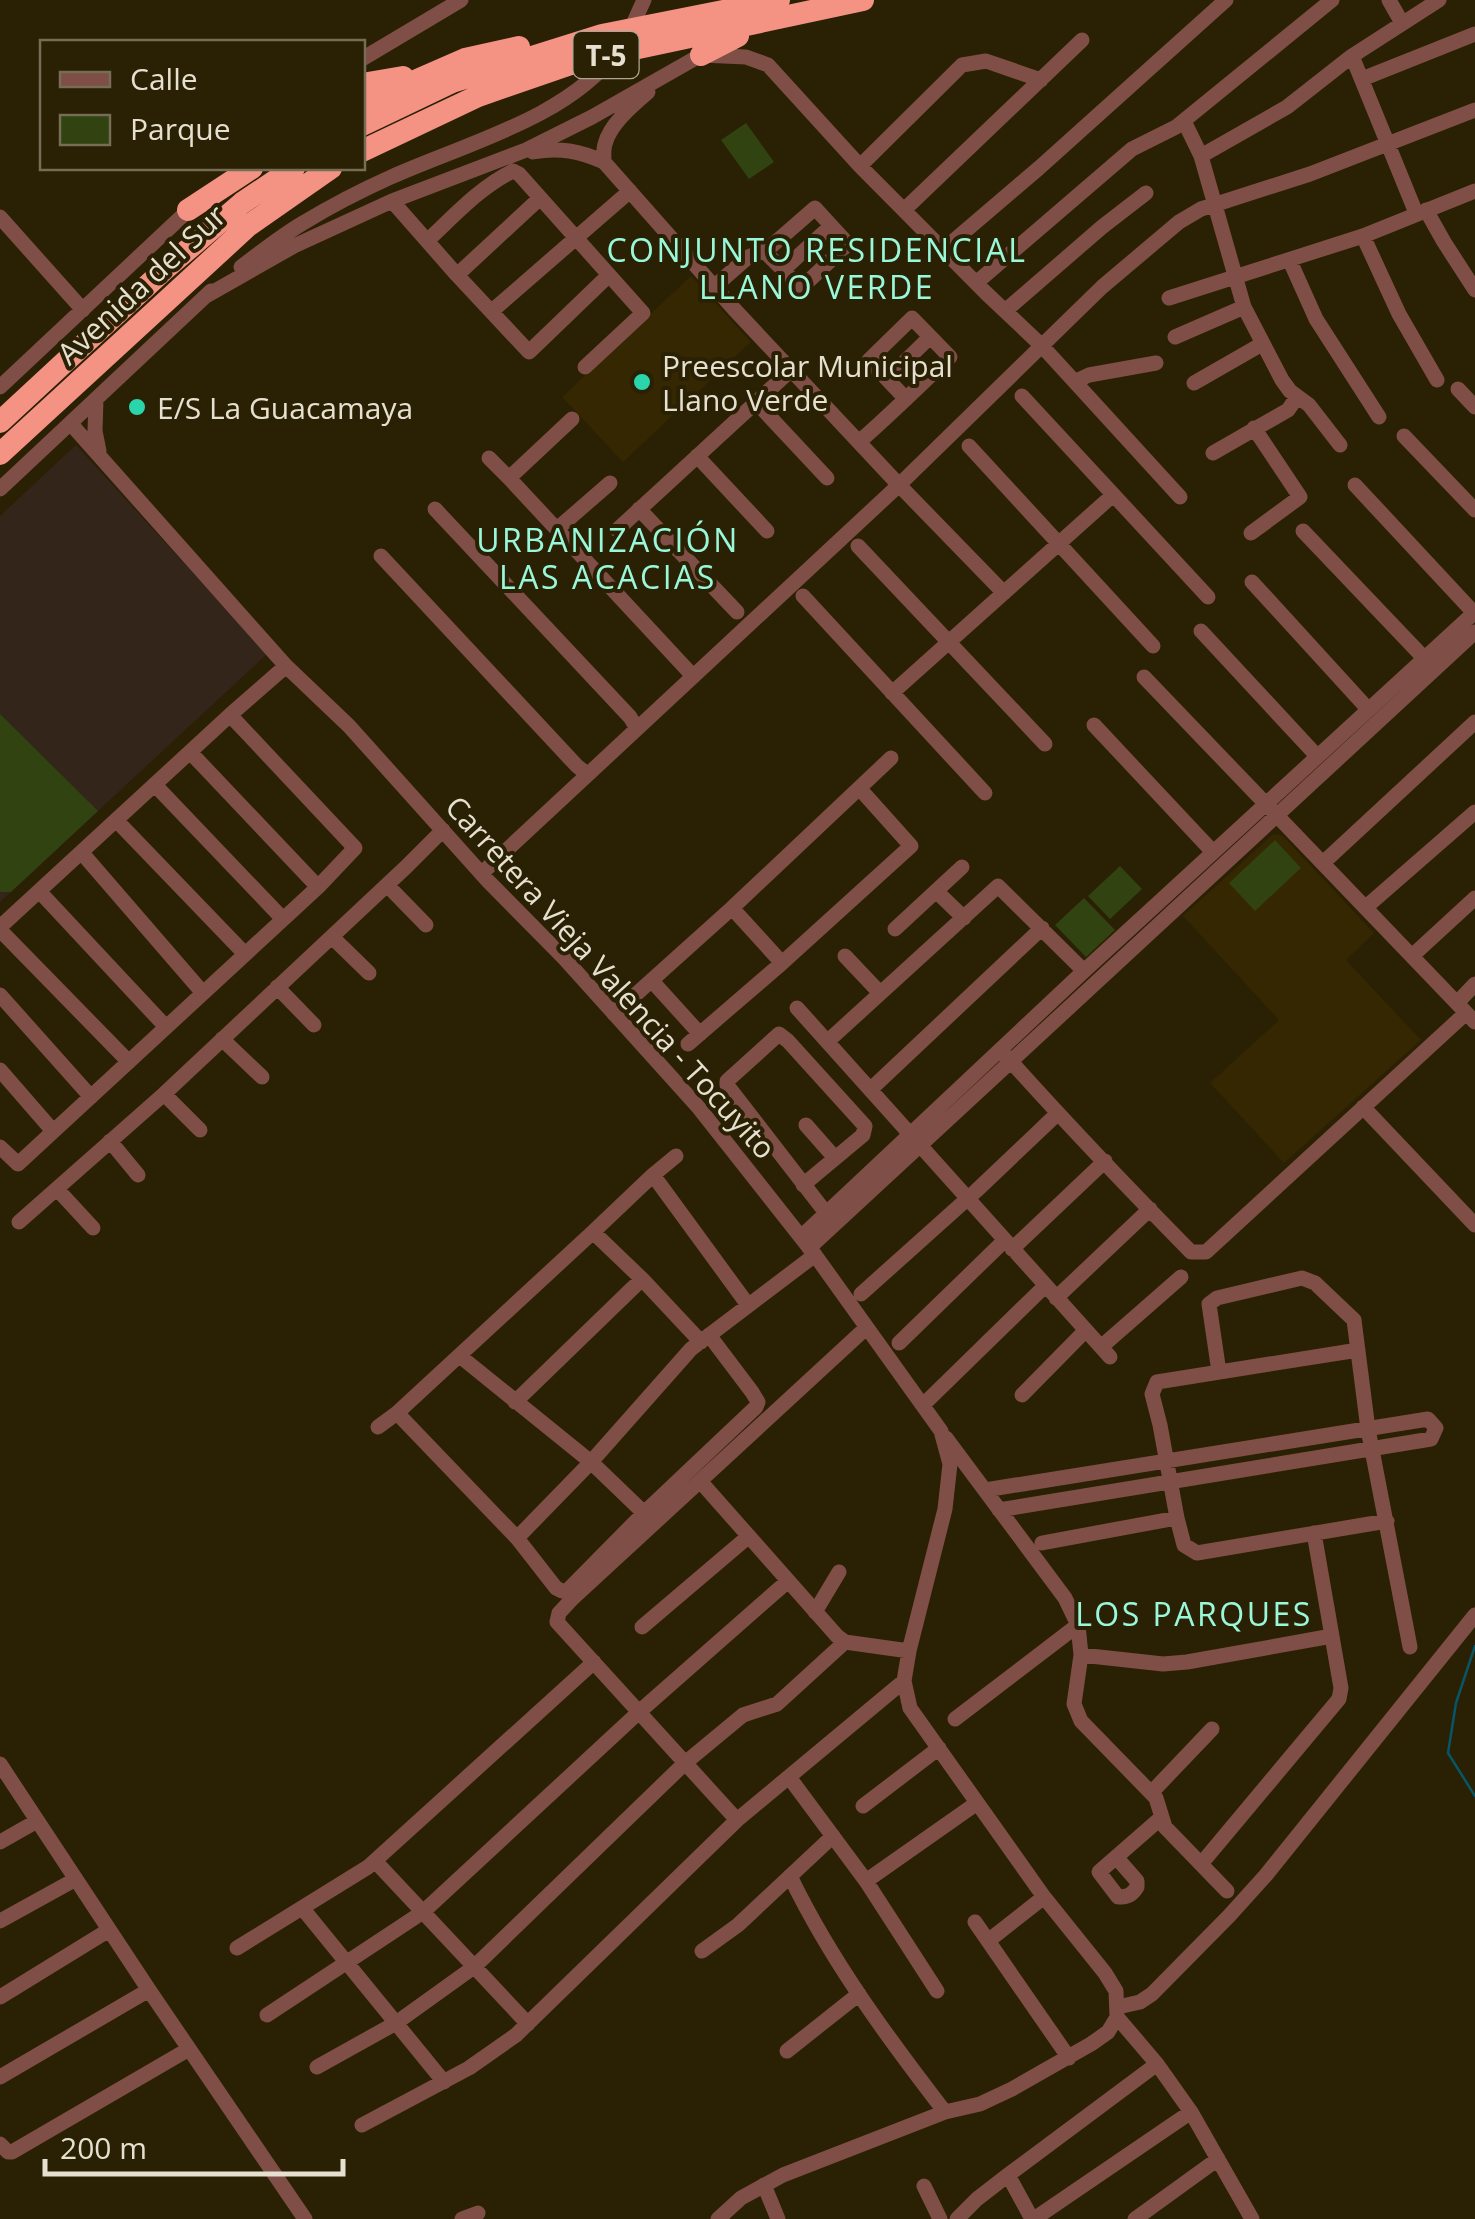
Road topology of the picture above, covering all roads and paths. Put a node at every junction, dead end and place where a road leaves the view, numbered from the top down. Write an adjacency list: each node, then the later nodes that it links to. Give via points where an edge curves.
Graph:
1 (442, 0): 14 (street)
2 (461, 0): 14 (street)
3 (780, 0): 13 (highway, T-5)
4 (863, 0): 10 (highway, T-5)
5 (1226, 0): 52 (street)
6 (1332, 0): 26 (street)
7 (1389, 0): 11 (street)
8 (1439, 0): 11 (street)
9 (644, 1): 62 (street, via 604,69 563,100 302,223)
10 (801, 13): 16 (highway); 29 (highway, T-5, via 582,60 478,96)
11 (1402, 23): 17 (street)
12 (1475, 34): 21 (street)
13 (602, 35): 20 (highway, via 464,59); 27 (highway, T-5, via 452,82)
14 (399, 36): 18 (street)
15 (1082, 40): 22 (street)
16 (701, 55): 19 (street); 33 (street, via 768,65)
17 (1352, 56): 21 (street); 31 (street, via 1287,107)
18 (365, 57)
19 (669, 73): 30 (street); 32 (street, via 612,130)
20 (426, 74): 23 (highway); 24 (highway)
21 (1362, 79): 28 (street)
22 (1040, 80): 33 (street, via 986,61 962,65); 45 (street)
23 (365, 84)
24 (365, 103)
25 (1475, 110): 28 (street)
26 (1184, 121): 31 (street); 59 (street, via 1132,149)
27 (365, 124)
28 (1388, 143): 43 (street); 46 (street)
29 (365, 150)
30 (511, 155): 32 (street, via 559,149); 42 (street)
31 (1201, 156): 43 (street)
32 (604, 162): 38 (street)
33 (860, 166): 45 (street)
34 (230, 170): 44 (street)
35 (249, 170): 44 (highway)
36 (291, 170): 89 (highway, Avenida del Sur, via 164,270)
37 (328, 170): 97 (highway, Avenida del Sur, via 248,226)
38 (630, 191): 50 (street); 60 (street)
39 (1475, 191): 46 (street)
40 (1146, 192): 67 (street)
41 (539, 199): 50 (street); 51 (street, via 513,172); 56 (street)
42 (392, 202): 51 (street); 62 (street)
43 (1215, 204): 58 (street); 71 (street, via 1179,222)
44 (188, 210): 65 (street)
45 (904, 210): 52 (street)
46 (1421, 211): 49 (street); 61 (street)
47 (0, 217): 65 (street)
48 (831, 226): 53 (street, via 815,208); 55 (street); 55 (street, via 848,244 801,288)
49 (1362, 236): 54 (street); 76 (street)
50 (576, 238): 57 (street); 66 (street)
51 (427, 241): 56 (street)
52 (943, 250): 59 (street)
53 (764, 251): 55 (street); 60 (street)
54 (1290, 261): 58 (street); 87 (street, via 1316,319)
55 (783, 270)
56 (457, 275): 66 (street)
57 (609, 275): 66 (street, via 529,352); 73 (street, via 643,313)
58 (1234, 277): 63 (street); 64 (street)
59 (976, 283): 67 (street)
60 (715, 286): 74 (street)
61 (1475, 290)
62 (206, 296): 84 (street)
63 (1169, 298)
64 (1244, 307): 69 (street); 70 (street)
65 (83, 310): 79 (street)
66 (492, 311)
67 (1005, 311): 71 (street)
68 (930, 337): 75 (street); 75 (street, via 912,318 870,360); 83 (street, via 950,357)
69 (1175, 337)
70 (1262, 344): 78 (street); 82 (street)
71 (1042, 346): 77 (street); 104 (street)
72 (1156, 364): 77 (street)
73 (585, 367)
74 (792, 370): 85 (street); 93 (street)
75 (887, 378): 83 (street)
76 (1437, 380)
77 (1076, 381): 108 (street)
78 (1194, 384)
79 (0, 387)
80 (1458, 389): 86 (street)
81 (1022, 396): 107 (street)
82 (1297, 397): 91 (street, via 1288,410); 94 (street)
83 (906, 399): 93 (street)
84 (96, 400): 90 (street); 98 (street)
85 (756, 402): 99 (street); 102 (street)
86 (1475, 407)
87 (1379, 417)
88 (572, 420): 101 (street)
89 (0, 422)
90 (71, 424): 98 (street, Carretera Vieja Valencia - Tocuyito); 106 (street)
91 (1254, 428): 96 (street); 116 (street, via 1300,497)
92 (1404, 436): 111 (street)
93 (860, 441): 104 (street)
94 (1340, 445)
95 (968, 446): 117 (street)
96 (1213, 453)
97 (0, 454)
98 (101, 456): 131 (street, Carretera Vieja Valencia - Tocuyito)
99 (697, 456): 110 (street); 114 (street)
100 (490, 458): 101 (street)
101 (510, 478): 112 (street)
102 (827, 478)
103 (610, 482): 112 (street)
104 (899, 485): 121 (street); 132 (street)
105 (1355, 485): 125 (street)
106 (0, 489)
107 (1113, 494): 117 (street); 123 (street)
108 (1180, 497)
109 (436, 509): 139 (street)
110 (639, 509): 113 (street); 124 (street)
111 (1475, 510)
112 (556, 529): 132 (street)
113 (616, 530)
114 (767, 531)
115 (1303, 532): 130 (street)
116 (1252, 533)
117 (1058, 544): 121 (street); 129 (street)
118 (858, 546): 128 (street)
119 (381, 556): 144 (street)
120 (1252, 582): 135 (street)
121 (1004, 593): 128 (street)
122 (803, 596): 134 (street)
123 (1208, 597)
124 (737, 612)
125 (1475, 613): 130 (street)
126 (1200, 631): 142 (street)
127 (1475, 632): 148 (street)
128 (948, 642): 134 (street); 140 (street)
129 (1153, 646)
130 (1424, 658): 135 (street)
131 (286, 666): 136 (street); 151 (street, Carretera Vieja Valencia - Tocuyito, via 350,726)
132 (693, 676): 139 (street)
133 (1144, 677): 148 (street)
134 (892, 693): 147 (street)
135 (1368, 709): 142 (street)
136 (230, 714): 141 (street); 158 (street, via 355,848)
137 (1475, 722): 154 (street)
138 (1094, 725): 152 (street)
139 (636, 727): 144 (street)
140 (1044, 744)
141 (190, 752): 145 (street); 158 (street)
142 (1317, 756): 148 (street)
143 (891, 758): 146 (street)
144 (588, 774): 156 (street)
145 (155, 785): 150 (street); 164 (street)
146 (860, 789): 163 (street); 174 (street, via 910,846)
147 (985, 793)
148 (1270, 810): 152 (street); 154 (street); 190 (street)
149 (1475, 812): 162 (street)
150 (116, 820): 153 (street); 171 (street)
151 (442, 830): 156 (street, Carretera Vieja Valencia - Tocuyito); 157 (street)
152 (1213, 852): 175 (street)
153 (82, 854): 159 (street); 180 (street)
154 (1324, 862): 162 (street)
155 (962, 867): 160 (street)
156 (482, 873): 185 (street, Carretera Vieja Valencia - Tocuyito)
157 (387, 885): 166 (street); 170 (street)
158 (318, 887): 164 (street)
159 (39, 890): 167 (street); 187 (street)
160 (936, 891): 165 (street); 169 (street)
161 (1475, 898): 173 (street)
162 (1366, 907): 173 (street)
163 (732, 908): 174 (street); 177 (street)
164 (283, 918): 171 (street)
165 (964, 918): 168 (street, via 998,886); 181 (street)
166 (426, 925)
167 (0, 928): 191 (street)
168 (1042, 928): 175 (street); 194 (street)
169 (895, 929)
170 (332, 937): 176 (street); 179 (street)
171 (245, 954): 180 (street)
172 (845, 956): 181 (street)
173 (1412, 956): 184 (street)
174 (782, 964): 177 (street, via 694,1039)
175 (1084, 970): 190 (street)
176 (370, 973)
177 (652, 980): 185 (street)
178 (1475, 984): 184 (street)
179 (278, 988): 186 (street); 188 (street)
180 (203, 993): 187 (street)
181 (880, 994): 189 (street)
182 (0, 996): 196 (street)
183 (797, 1008): 189 (street)
184 (1466, 1013): 197 (street)
185 (614, 1014): 220 (street, Carretera Vieja Valencia - Tocuyito)
186 (314, 1025)
187 (166, 1027): 191 (street)
188 (222, 1040): 193 (street); 195 (street)
189 (828, 1041): 194 (street)
190 (1005, 1055): 198 (street); 202 (street)
191 (129, 1062): 196 (street)
192 (0, 1070): 201 (street)
193 (262, 1077)
194 (871, 1089): 202 (street)
195 (164, 1094): 200 (street); 203 (street)
196 (91, 1097): 201 (street)
197 (1363, 1108): 213 (street, via 1206,1252 1191,1252); 216 (street)
198 (1057, 1114): 207 (street); 212 (street)
199 (806, 1124): 206 (street)
200 (200, 1130)
201 (53, 1131): 204 (street, via 18,1164)
202 (914, 1139): 212 (street); 214 (street); 220 (street)
203 (110, 1141): 208 (street); 211 (street)
204 (0, 1147)
205 (676, 1156): 209 (street)
206 (835, 1158): 210 (street); 210 (street, via 865,1126 779,1034 726,1083)
207 (1105, 1161): 213 (street); 219 (street)
208 (138, 1175)
209 (653, 1175): 218 (street); 225 (street)
210 (804, 1185): 214 (street)
211 (57, 1189): 215 (street); 217 (street)
212 (966, 1199): 219 (street); 224 (street)
213 (1150, 1210): 223 (street)
214 (826, 1213): 220 (street)
215 (18, 1222)
216 (1475, 1225)
217 (92, 1228)
218 (593, 1232): 222 (street); 231 (street)
219 (1008, 1245): 223 (street); 229 (street)
220 (808, 1246): 225 (street); 226 (street, Carretera Vieja Valencia - Tocuyito)
221 (1180, 1276): 227 (street, via 1105,1352)
222 (642, 1279): 228 (street); 234 (street)
223 (1051, 1292): 227 (street); 235 (street)
224 (861, 1294)
225 (748, 1305): 228 (street)
226 (866, 1328): 235 (street, Carretera Vieja Valencia - Tocuyito); 243 (street)
227 (1086, 1330): 233 (street)
228 (705, 1339): 242 (street); 247 (street, via 758,1402)
229 (898, 1343)
230 (1358, 1350): 232 (street); 232 (street, via 1354,1320 1302,1278 1211,1300); 238 (street)
231 (461, 1357): 234 (street); 236 (street)
232 (1220, 1372): 241 (street, via 1152,1388)
233 (1022, 1395)
234 (515, 1402): 242 (street)
235 (924, 1405): 239 (street, Carretera Vieja Valencia - Tocuyito)
236 (397, 1413): 237 (street); 252 (street)
237 (378, 1427)
238 (1368, 1429): 240 (street); 240 (street, via 1428,1419 1436,1428 1432,1439); 241 (street)
239 (940, 1431): 245 (street); 263 (street, Carretera Vieja Valencia - Tocuyito, via 950,1464 945,1510)
240 (1372, 1448): 244 (street); 249 (street)
241 (1167, 1461): 244 (street); 245 (street)
242 (590, 1462): 247 (street); 252 (street)
243 (700, 1482): 251 (street); 265 (street, via 559,1613 557,1622)
244 (1171, 1482): 246 (street); 248 (street)
245 (985, 1490): 246 (street)
246 (999, 1510): 258 (street)
247 (644, 1513): 252 (street, via 566,1591 556,1588)
248 (1177, 1518): 250 (street, via 1184,1545 1198,1553); 253 (street)
249 (1387, 1521): 250 (street); 262 (street)
250 (1314, 1533): 260 (street)
251 (749, 1536): 255 (street); 259 (street)
252 (517, 1538)
253 (1042, 1543)
254 (839, 1572): 256 (street)
255 (788, 1581): 256 (street); 267 (street)
256 (815, 1612): 261 (street)
257 (1475, 1614): 304 (street, via 1230,1916 1152,1994)
258 (1078, 1625): 264 (street); 268 (street)
259 (642, 1627)
260 (1332, 1636): 264 (street, via 1163,1664); 284 (street, via 1339,1699)
261 (846, 1642): 263 (street); 271 (street, via 777,1704 743,1714)
262 (1410, 1647)
263 (909, 1651): 266 (street, Carretera Vieja Valencia - Tocuyito)
264 (1081, 1655): 274 (street, via 1074,1704 1081,1720)
265 (594, 1662): 267 (street); 283 (street)
266 (904, 1680): 270 (street, via 910,1708); 273 (street)
267 (639, 1712): 271 (street); 291 (street)
268 (955, 1719)
269 (1212, 1729): 274 (street)
270 (939, 1748): 275 (street); 276 (street)
271 (685, 1763): 278 (street); 299 (street)
272 (1, 1766): 279 (street)
273 (789, 1777): 278 (street); 280 (street)
274 (1151, 1793): 277 (street)
275 (977, 1802): 287 (street); 289 (street)
276 (863, 1806)
277 (1162, 1817): 282 (street); 284 (street)
278 (737, 1820): 307 (street)
279 (37, 1821): 281 (street); 286 (street)
280 (833, 1836): 285 (street); 287 (street)
281 (0, 1842)
282 (1116, 1857)
283 (375, 1861): 290 (street); 291 (street)
284 (1201, 1864): 288 (street)
285 (790, 1876): 297 (street); 302 (street)
286 (76, 1879): 292 (street); 294 (street)
287 (866, 1881): 301 (street)
288 (1227, 1891)
289 (1044, 1897): 295 (street); 304 (street, via 1105,1973)
290 (302, 1909): 296 (street); 298 (street)
291 (423, 1912): 298 (street); 299 (street)
292 (0, 1921)
293 (974, 1922): 295 (street)
294 (109, 1930): 300 (street); 303 (street)
295 (988, 1941): 310 (street)
296 (237, 1948)
297 (702, 1951)
298 (347, 1963): 305 (street); 306 (street)
299 (474, 1967): 306 (street); 307 (street)
300 (148, 1990): 308 (street); 313 (street)
301 (938, 1991)
302 (859, 1994): 309 (street); 315 (street)
303 (0, 1997)
304 (1118, 2012): 310 (street, via 1108,2032); 311 (street)
305 (267, 2015)
306 (396, 2023): 312 (street); 314 (street)
307 (528, 2024): 314 (street)
308 (189, 2049): 318 (street, via 12,2152); 325 (street)
309 (787, 2051)
310 (1069, 2058): 315 (street, via 980,2104)
311 (1157, 2064): 316 (street); 320 (street)
312 (316, 2067)
313 (0, 2076)
314 (444, 2082): 317 (street)
315 (945, 2112): 321 (street)
316 (1191, 2112): 319 (street); 331 (street)
317 (362, 2125)
318 (0, 2144)
319 (1218, 2159): 324 (street); 332 (street)
320 (1008, 2175): 330 (street); 331 (street)
321 (764, 2185): 327 (street); 328 (street)
322 (924, 2186): 329 (street)
323 (478, 2212): 326 (street)
324 (1248, 2214): 333 (street)
325 (305, 2219)
326 (462, 2219)
327 (718, 2219)
328 (778, 2219)
329 (940, 2219)
330 (957, 2219)
331 (1033, 2219)
332 (1135, 2219)
333 (1229, 2219)

